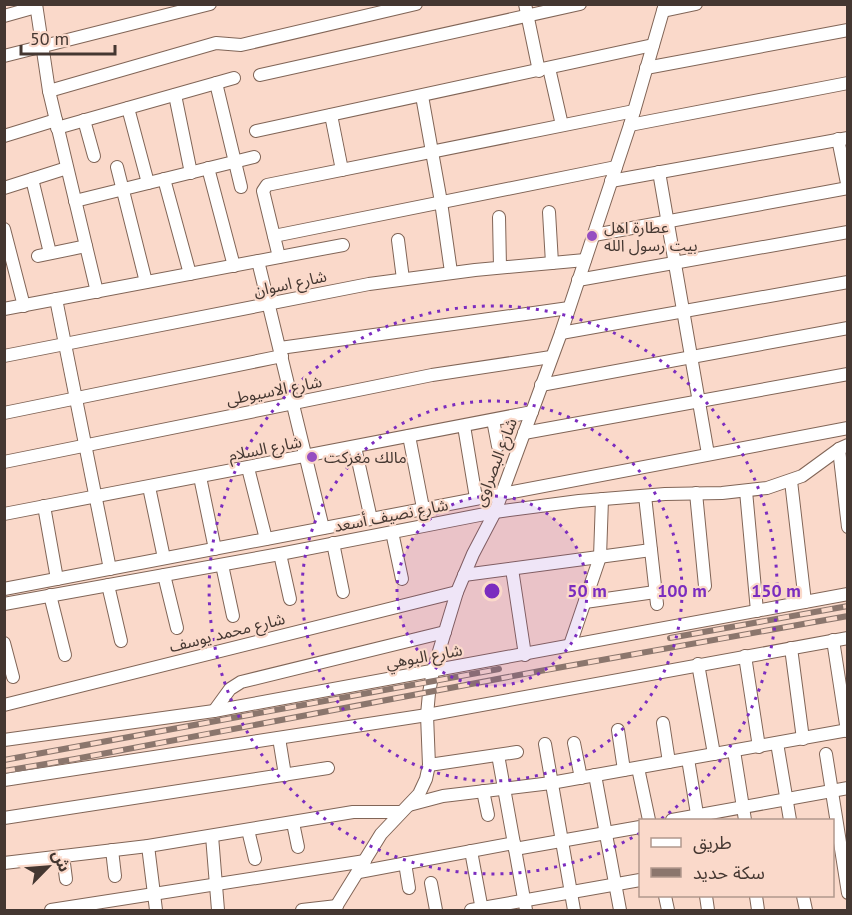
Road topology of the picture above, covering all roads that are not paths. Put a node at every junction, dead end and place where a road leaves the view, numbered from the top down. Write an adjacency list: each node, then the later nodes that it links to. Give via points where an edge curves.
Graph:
1 (210, 4): 11 (street)
2 (416, 4): 19 (street, via 241,45 216,43)
3 (580, 4): 7 (street)
4 (696, 4): 6 (street)
5 (36, 6): 8 (street); 11 (street)
6 (664, 8): 10 (street, شارع البصراوى)
7 (526, 10): 14 (street); 15 (street)
8 (4, 16)
9 (848, 30): 13 (street)
10 (653, 45): 13 (street, شارع البصراوى); 14 (street)
11 (41, 46): 12 (street); 19 (street)
12 (4, 56)
13 (646, 68): 23 (street, شارع البصراوى)
14 (544, 70): 21 (street); 27 (street)
15 (260, 75)
16 (234, 78): 17 (street)
17 (216, 83): 20 (street); 35 (street)
18 (848, 83): 28 (street)
19 (49, 91): 26 (street)
20 (174, 95): 22 (street); 41 (street)
21 (422, 96): 24 (street); 32 (street)
22 (128, 108): 25 (street); 46 (street)
23 (634, 111): 27 (street); 28 (street, شارع البصراوى)
24 (331, 115): 29 (street); 40 (street)
25 (84, 120): 26 (street); 33 (street)
26 (57, 124): 30 (street); 38 (street)
27 (562, 125): 32 (street)
28 (630, 125): 37 (street, شارع البصراوى)
29 (256, 131)
30 (4, 136)
31 (843, 139): 42 (street); 49 (street)
32 (432, 151): 40 (street); 52 (street)
33 (94, 156)
34 (254, 157): 35 (street)
35 (235, 162): 39 (street); 47 (street)
36 (117, 166): 50 (street)
37 (616, 167): 45 (street, شارع البصراوى); 52 (street)
38 (67, 168): 43 (street); 51 (street)
39 (208, 168): 41 (street); 68 (street)
40 (342, 170): 59 (street, via 267,185 264,188)
41 (191, 172): 44 (street)
42 (659, 172): 45 (street); 55 (street)
43 (32, 179): 48 (street); 62 (street, via 44,255)
44 (164, 179): 46 (street); 71 (street)
45 (611, 181): 58 (street, شارع البصراوى)
46 (148, 183): 50 (street)
47 (241, 187)
48 (4, 188)
49 (847, 188): 55 (street)
50 (123, 189): 51 (street); 74 (street)
51 (75, 201): 62 (street)
52 (441, 202): 59 (street); 70 (street)
53 (549, 212): 66 (street)
54 (499, 217): 69 (street)
55 (668, 221): 58 (street); 67 (street)
56 (4, 229): 79 (street)
57 (848, 232): 67 (street)
58 (594, 235): 64 (street, شارع البصراوى)
59 (274, 236): 63 (street)
60 (398, 240): 72 (street)
61 (343, 245): 63 (street)
62 (86, 246): 76 (street)
63 (279, 257): 65 (street)
64 (585, 260): 66 (street, شارع اسوان); 73 (street, شارع البصراوى)
65 (258, 261): 68 (street); 78 (street)
66 (552, 263): 69 (street, شارع اسوان)
67 (675, 263): 73 (street); 82 (street)
68 (234, 266): 71 (street)
69 (500, 267): 70 (street, شارع اسوان)
70 (451, 272): 72 (street, شارع اسوان)
71 (190, 274): 74 (street)
72 (403, 279): 78 (street, شارع اسوان)
73 (578, 280): 80 (street, شارع البصراوى)
74 (146, 282): 76 (street)
75 (848, 282): 82 (street)
76 (97, 292): 77 (street)
77 (56, 300): 79 (street); 85 (street)
78 (269, 304): 85 (street, شارع اسوان); 86 (street)
79 (24, 306): 81 (street)
80 (569, 308): 84 (street, شارع البصراوى); 86 (street)
81 (4, 309)
82 (684, 312): 84 (street); 89 (street)
83 (848, 328): 89 (street)
84 (561, 333): 88 (street, شارع البصراوى)
85 (65, 344): 87 (street, شارع اسوان); 92 (street)
86 (281, 352): 92 (street); 94 (street)
87 (4, 356)
88 (551, 357): 91 (street, شارع البصراوى); 94 (street, شارع الاسيوطى, via 444,373)
89 (692, 357): 91 (street); 93 (street)
90 (848, 374): 93 (street)
91 (541, 385): 95 (street, شارع البصراوى)
92 (76, 398): 96 (street); 102 (street)
93 (699, 401): 100 (street); 106 (street)
94 (293, 404): 102 (street, شارع الاسيوطى); 107 (street)
95 (531, 412): 97 (street, شارع السلام); 100 (street, شارع البصراوى)
96 (4, 413)
97 (493, 420): 98 (street, شارع السلام); 103 (street)
98 (464, 426): 101 (street, شارع السلام); 118 (street)
99 (848, 428): 106 (street, شارع نصيف أسعد)
100 (524, 433): 114 (street, شارع البصراوى)
101 (409, 436): 104 (street, شارع السلام); 121 (street)
102 (86, 446): 108 (street, شارع الاسيوطى); 117 (street)
103 (498, 446)
104 (355, 447): 107 (street, شارع السلام); 124 (street)
105 (843, 447): 111 (street, شارع نصيف أسعد); 126 (street)
106 (708, 454): 114 (street, شارع نصيف أسعد)
107 (306, 456): 109 (street, شارع السلام); 125 (street)
108 (4, 462)
109 (248, 468): 110 (street, شارع السلام); 128 (street)
110 (200, 477): 112 (street, شارع السلام); 130 (street)
111 (791, 481): 113 (street, شارع نصيف أسعد); 151 (street)
112 (149, 487): 117 (street, شارع السلام); 134 (street)
113 (746, 491): 115 (street, شارع نصيف أسعد); 153 (street)
114 (502, 493): 118 (street, شارع نصيف أسعد); 122 (street, شارع البصراوى)
115 (696, 493): 116 (street, شارع نصيف أسعد); 143 (street)
116 (645, 496): 119 (street, شارع نصيف أسعد); 131 (street)
117 (96, 497): 120 (street, شارع السلام); 136 (street)
118 (476, 498): 121 (street, شارع نصيف أسعد)
119 (603, 499): 122 (street, شارع نصيف أسعد); 133 (street)
120 (44, 506): 123 (street, شارع السلام); 140 (street)
121 (423, 508): 124 (street, شارع نصيف أسعد)
122 (495, 512): 127 (street, شارع نصيف أسعد); 139 (street, شارع البصراوى)
123 (4, 514)
124 (371, 519): 125 (street, شارع نصيف أسعد)
125 (322, 528): 128 (street, شارع نصيف أسعد)
126 (848, 528)
127 (392, 532): 129 (street, شارع نصيف أسعد); 141 (street)
128 (266, 539): 130 (street, شارع نصيف أسعد)
129 (333, 543): 132 (street, شارع نصيف أسعد); 145 (street)
130 (215, 549): 134 (street, شارع نصيف أسعد)
131 (651, 550): 133 (street); 150 (street, via 656,598)
132 (280, 554): 135 (street, شارع نصيف أسعد); 149 (street)
133 (600, 557): 137 (street); 150 (street)
134 (164, 558): 136 (street, شارع نصيف أسعد)
135 (222, 565): 138 (street, شارع نصيف أسعد); 154 (street)
136 (110, 569): 140 (street, شارع نصيف أسعد)
137 (512, 569): 139 (street); 164 (street)
138 (164, 575): 142 (street, شارع نصيف أسعد); 155 (street)
139 (464, 575): 146 (street, شارع البصراوى)
140 (57, 579): 144 (street, شارع نصيف أسعد)
141 (402, 579)
142 (108, 585): 148 (street, شارع نصيف أسعد); 159 (street)
143 (705, 586)
144 (4, 589)
145 (343, 592)
146 (457, 592): 156 (street, شارع البصراوى); 169 (street, شارع محمد يوسف)
147 (848, 594): 151 (street, شارع البوهي)
148 (50, 595): 152 (street, شارع نصيف أسعد); 163 (street)
149 (290, 599)
150 (585, 602): 161 (street)
151 (805, 602): 153 (street, شارع البوهي)
152 (4, 604)
153 (758, 611): 161 (street, شارع البوهي)
154 (233, 616)
155 (177, 627)
156 (445, 632): 167 (street, شارع البصراوى); 170 (street, via 241,682 230,689)
157 (848, 638): 158 (street)
158 (833, 640): 162 (street); 174 (street)
159 (121, 641)
160 (4, 643): 168 (street)
161 (570, 645): 164 (street, شارع البوهي)
162 (790, 648): 165 (street); 176 (street)
163 (65, 655)
164 (525, 655): 167 (street, شارع البوهي)
165 (745, 656): 166 (street); 181 (street)
166 (698, 664): 171 (street); 184 (street)
167 (433, 671): 170 (street, شارع البوهي); 171 (street, شارع البصراوى)
168 (13, 677)
169 (4, 705)
170 (214, 711): 177 (street, شارع البوهي)
171 (427, 715): 175 (street); 189 (street, شارع البصراوى)
172 (663, 723): 188 (street)
173 (618, 730): 192 (street)
174 (847, 731): 176 (street)
175 (279, 738): 193 (street); 196 (street)
176 (803, 739): 179 (street)
177 (4, 740)
178 (574, 743): 195 (street)
179 (777, 743): 181 (street); 202 (street)
180 (545, 744): 197 (street)
181 (759, 747): 182 (street)
182 (734, 751): 184 (street); 203 (street)
183 (517, 752): 186 (street)
184 (714, 754): 187 (street)
185 (826, 754): 201 (street)
186 (498, 755): 189 (street); 199 (street)
187 (688, 759): 188 (street); 207 (street)
188 (669, 762): 191 (street)
189 (429, 765): 204 (street, شارع البصراوى, via 419,794)
190 (328, 768): 193 (street)
191 (638, 768): 192 (street); 208 (street)
192 (624, 770): 194 (street)
193 (285, 775): 206 (street)
194 (595, 775): 195 (street); 214 (street)
195 (581, 778): 197 (street)
196 (4, 780)
197 (551, 783): 199 (street); 216 (street)
198 (848, 788): 201 (street)
199 (504, 789): 200 (street); 220 (street)
200 (483, 791): 204 (street, via 443,796); 205 (street)
201 (832, 791): 202 (street); 217 (street)
202 (786, 799): 203 (street); 210 (street)
203 (742, 807): 207 (street); 209 (street)
204 (405, 808): 211 (street); 227 (street, شارع البصراوى, via 381,834)
205 (488, 815)
206 (4, 818)
207 (698, 818)
208 (649, 819)
209 (745, 819)
210 (790, 819)
211 (293, 823): 213 (street); 219 (street)
212 (639, 826): 214 (street)
213 (248, 830): 215 (street); 224 (street)
214 (606, 833): 216 (street); 233 (street)
215 (212, 836): 218 (street); 232 (street)
216 (561, 841): 220 (street); 236 (street)
217 (840, 843): 235 (street)
218 (148, 846): 221 (street); 237 (street)
219 (298, 846)
220 (515, 846): 222 (street); 238 (street)
221 (112, 850): 223 (street); 228 (street)
222 (471, 850): 226 (street); 245 (street)
223 (63, 856): 225 (street); 229 (street)
224 (255, 859)
225 (4, 863)
226 (405, 863): 227 (street); 234 (street)
227 (362, 866): 232 (street); 239 (street, شارع البصراوى)
228 (115, 876)
229 (66, 879)
230 (639, 880): 233 (street)
231 (431, 883): 244 (street)
232 (216, 884): 237 (street); 242 (street)
233 (615, 884): 236 (street); 247 (street)
234 (409, 888)
235 (848, 892)
236 (570, 893): 238 (street); 246 (street)
237 (154, 894): 240 (street); 241 (street)
238 (526, 906): 245 (street)
239 (335, 908): 243 (street)
240 (51, 910)
241 (156, 910)
242 (218, 910)
243 (302, 910)
244 (436, 910)
245 (478, 910)
246 (574, 910)
247 (620, 910)

